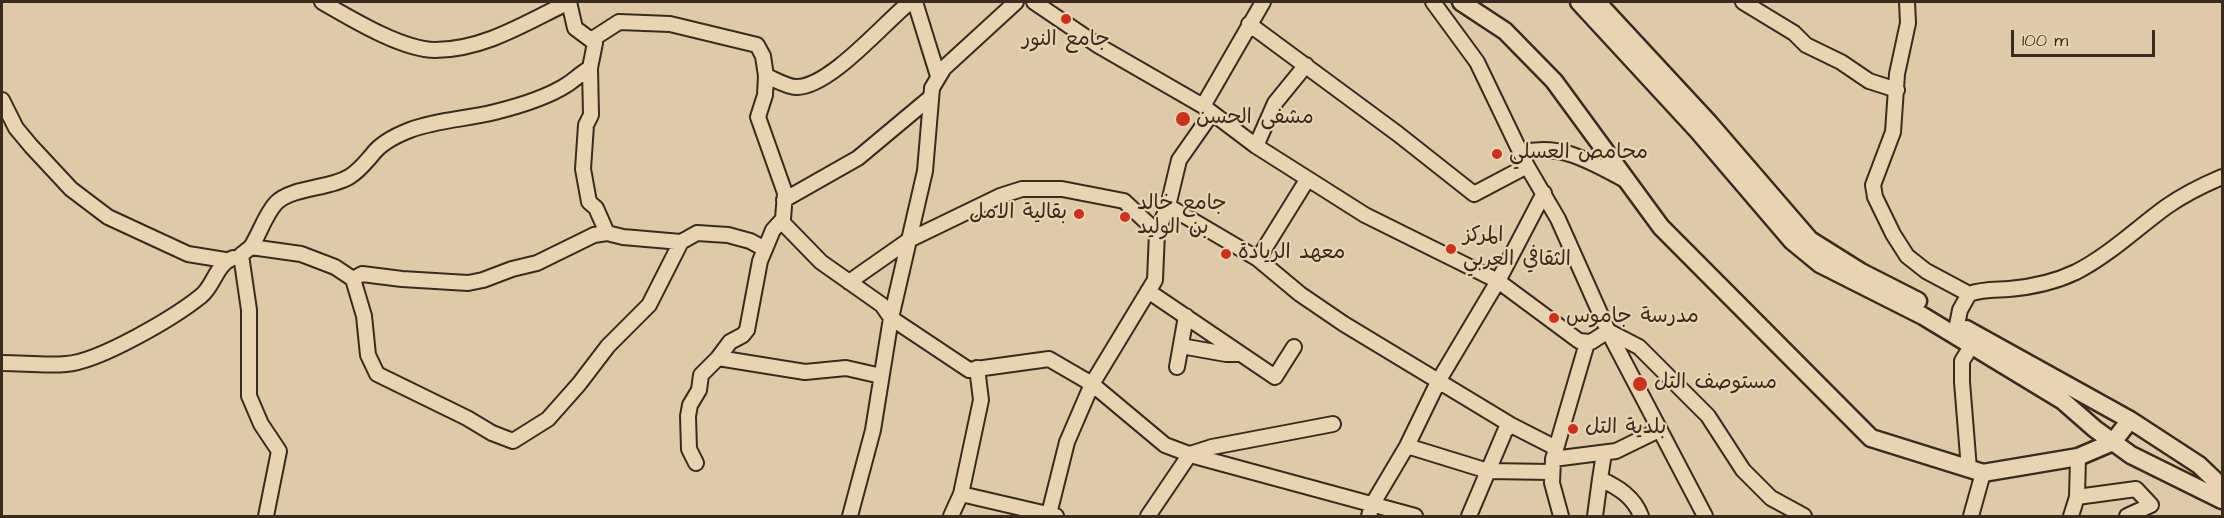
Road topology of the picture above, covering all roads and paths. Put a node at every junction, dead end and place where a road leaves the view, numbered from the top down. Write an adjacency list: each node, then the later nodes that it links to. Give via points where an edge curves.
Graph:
1 (322, 2): 2 (street, via 378,33 434,50 491,40)
2 (569, 2): 14 (street, via 575,28)
3 (912, 2): 17 (street, via 820,82 796,88); 18 (street)
4 (1016, 2): 18 (street)
5 (1034, 2): 22 (street, via 1099,46)
6 (1263, 2): 13 (street)
7 (1432, 2): 24 (street, via 1477,62)
8 (1461, 2): 28 (main road, via 1505,31 1554,81)
9 (1578, 2): 51 (main road, via 1698,131 1792,241 1820,264)
10 (1597, 2): 48 (main road, via 1810,240)
11 (1743, 2): 19 (street, via 1794,33 1806,45 1869,81)
12 (1907, 2): 19 (street, via 1908,23)
13 (1249, 24): 15 (street); 22 (street)
14 (591, 40): 16 (street, via 595,44); 17 (street, via 619,22 670,24 757,45)
15 (1306, 65): 23 (street, via 1275,103); 25 (street, via 1474,194)
16 (590, 68): 34 (street, via 591,115 586,125 583,169 589,202 596,208); 38 (street, via 567,85 529,102 410,130 372,153 349,177 278,201)
17 (766, 76): 30 (street, via 758,117 785,193)
18 (938, 76): 20 (street)
19 (1897, 90): 45 (street, via 1893,132 1873,185 1875,197 1907,256 1926,272)
20 (930, 97): 30 (street, via 858,158); 35 (street, via 925,171)
21 (2, 100): 40 (street, via 16,128 31,146 71,189 108,217 188,254)
22 (1208, 110): 23 (street); 31 (street, via 1179,160)
23 (1256, 146): 27 (street)
24 (1521, 153): 25 (street); 28 (street, via 1559,150 1581,156)
25 (1527, 166): 29 (street)
26 (2223, 177): 45 (street, via 2196,188 2075,272 2047,283)
27 (1307, 180): 39 (street); 42 (street, via 1365,215)
28 (1625, 180): 76 (main road, via 1661,227 1871,438)
29 (1544, 193): 42 (street); 49 (street)
30 (784, 200): 32 (street)
31 (1168, 206): 33 (street); 39 (street)
32 (782, 222): 37 (street, via 773,230); 43 (street, via 821,262)
33 (1157, 232): 35 (street, via 1124,201 1062,189 1022,189 999,196); 44 (street, via 1155,280)
34 (607, 233): 36 (street); 41 (street, via 594,235 537,263 468,283 362,274)
35 (909, 240): 43 (street); 47 (street)
36 (681, 242): 37 (street, via 697,233 728,235); 41 (street, via 649,305 608,346 548,419 513,441 377,375 368,355 364,316)
37 (765, 249): 55 (street, via 747,330 730,342)
38 (246, 251): 40 (street); 41 (street, via 301,254 335,267); 85 (street, via 249,396 279,452)
39 (1258, 259): 60 (street, via 1322,310)
40 (225, 260): 56 (street, via 203,295 106,352 68,364)
41 (353, 279)
42 (1498, 281): 50 (street); 60 (street)
43 (849, 282): 47 (street, via 882,305)
44 (1148, 291): 46 (street); 61 (street)
45 (1969, 294): 48 (street)
46 (1186, 316): 52 (street); 54 (street)
47 (891, 318): 57 (street, via 969,369); 59 (street)
48 (1957, 325): 62 (main road)
49 (1608, 331): 50 (street); 67 (street); 95 (street, via 1639,348 1708,416 1743,470 1771,498)
50 (1587, 343): 73 (street)
51 (1972, 345): 66 (main road, via 2063,401); 76 (street, via 1962,361 1962,382)
52 (1181, 346): 54 (street); 58 (street)
53 (1294, 347): 54 (street, via 1275,377)
54 (1239, 354)
55 (718, 358): 59 (street, via 805,372 846,368); 74 (street, via 701,375 699,390 690,405 689,449)
56 (2, 363)
57 (977, 368): 61 (street, via 1049,359); 79 (street, via 981,400)
58 (1177, 368)
59 (881, 376): 86 (street, via 873,430)
60 (1439, 380): 65 (street); 69 (street)
61 (1092, 384): 71 (street, via 1165,445); 83 (street, via 1067,442)
62 (2111, 410): 63 (main road); 66 (main road)
63 (2130, 420): 68 (main road); 78 (main road, via 2199,465)
64 (1333, 424): 71 (street)
65 (1511, 425): 73 (street); 75 (street)
66 (2095, 429): 68 (main road); 72 (main road)
67 (1659, 430): 70 (street); 94 (street)
68 (2113, 442): 72 (main road); 81 (main road, via 2131,455)
69 (1407, 446): 75 (street); 82 (street)
70 (1604, 453): 73 (street); 77 (street)
71 (1190, 454): 82 (street); 88 (street)
72 (2081, 456): 76 (main road); 80 (street)
73 (1553, 459): 75 (street); 91 (street, via 1554,494)
74 (696, 463)
75 (1488, 471): 90 (street)
76 (1976, 471): 84 (street)
77 (1600, 479): 92 (street); 93 (street, via 1618,487 1637,506)
78 (2223, 487)
79 (961, 494): 83 (street); 87 (street)
80 (2077, 497): 96 (street); 97 (street, via 2136,489 2151,505)
81 (2223, 500)
82 (1371, 511): 89 (street)
83 (1054, 515)
84 (1973, 515)
85 (266, 516)
86 (850, 516)
87 (951, 516)
88 (1148, 516)
89 (1415, 516)
90 (1468, 516)
91 (1561, 516)
92 (1595, 516)
93 (1641, 516)
94 (1705, 516)
95 (1804, 516)
96 (2071, 516)
97 (2127, 516)

